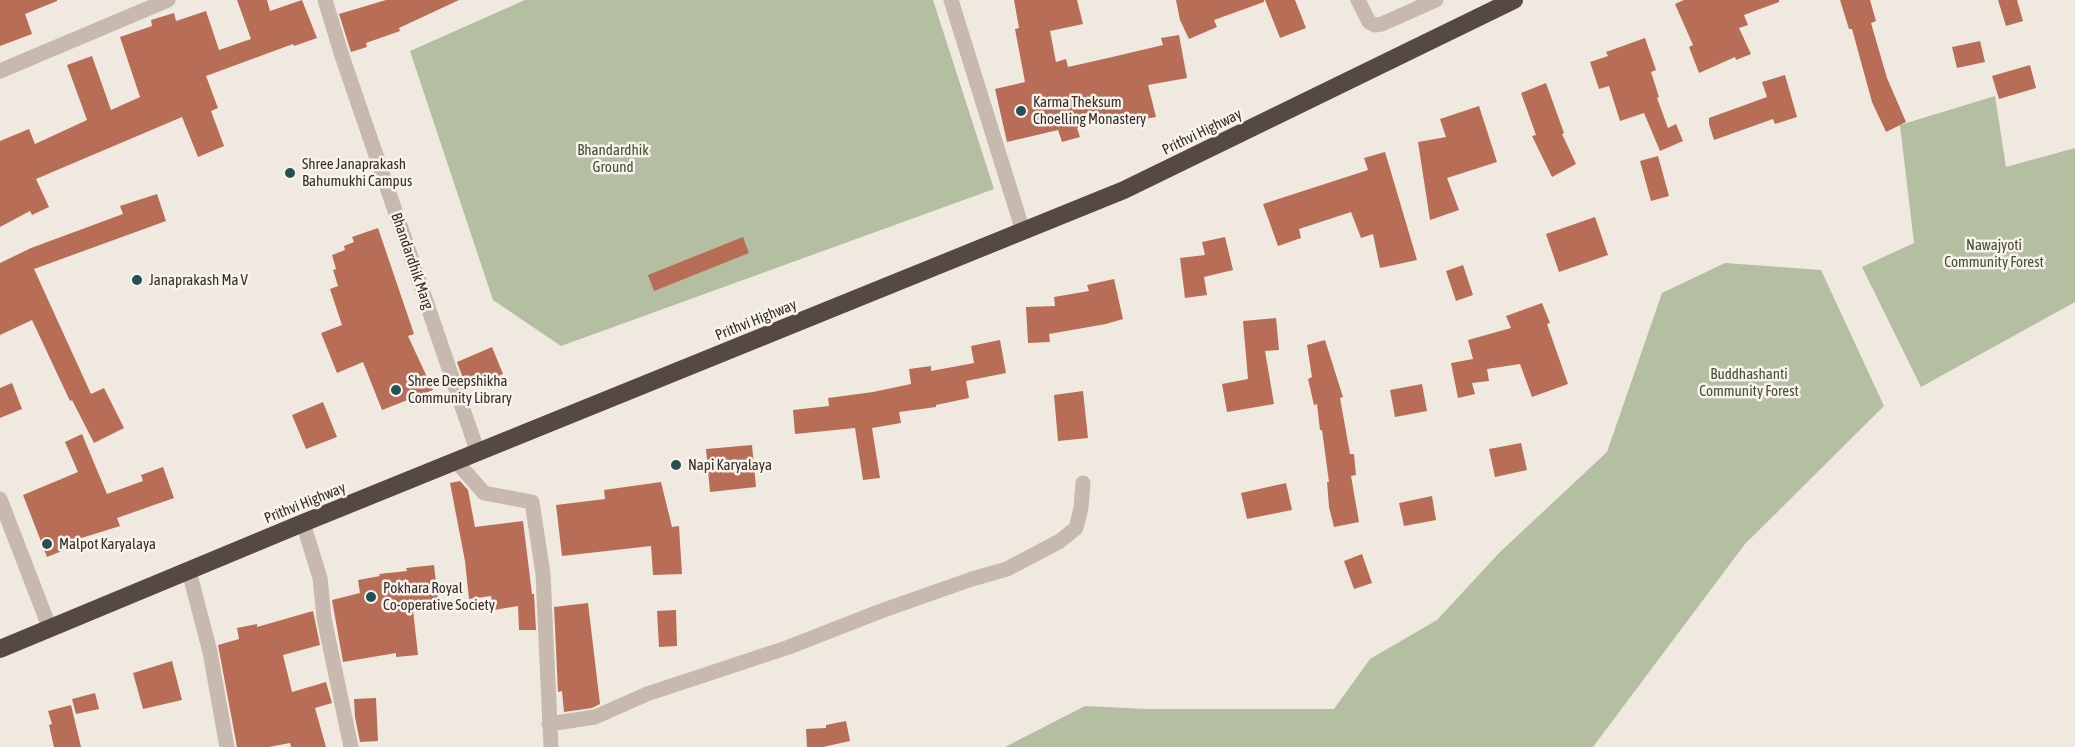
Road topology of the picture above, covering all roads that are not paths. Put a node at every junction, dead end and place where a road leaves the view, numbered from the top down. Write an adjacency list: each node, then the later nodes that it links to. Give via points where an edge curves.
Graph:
1 (168, 0): 7 (street)
2 (325, 0): 9 (street, Bhandardhik Marg)
3 (951, 0): 8 (street)
4 (1358, 0): 5 (street, via 1369,22 1375,25)
5 (1436, 0)
6 (1514, 0): 8 (highway, Prithvi Highway, via 1124,190)
7 (0, 71)
8 (1023, 231): 9 (highway, Prithvi Highway)
9 (478, 453): 10 (highway, Prithvi Highway)
10 (456, 461): 13 (highway, Prithvi Highway); 17 (street, via 484,493 532,502 543,574)
11 (1083, 483): 17 (street, via 1076,528 1060,541 1007,569 647,694 595,717)
12 (0, 499): 15 (street)
13 (303, 524): 14 (highway, Prithvi Highway); 19 (street, via 320,578 324,618)
14 (189, 571): 15 (highway, Prithvi Highway); 18 (street, via 210,652)
15 (50, 629): 16 (highway, Prithvi Highway)
16 (0, 649)
17 (549, 724): 20 (street)
18 (227, 747)
19 (351, 747)
20 (551, 747)

